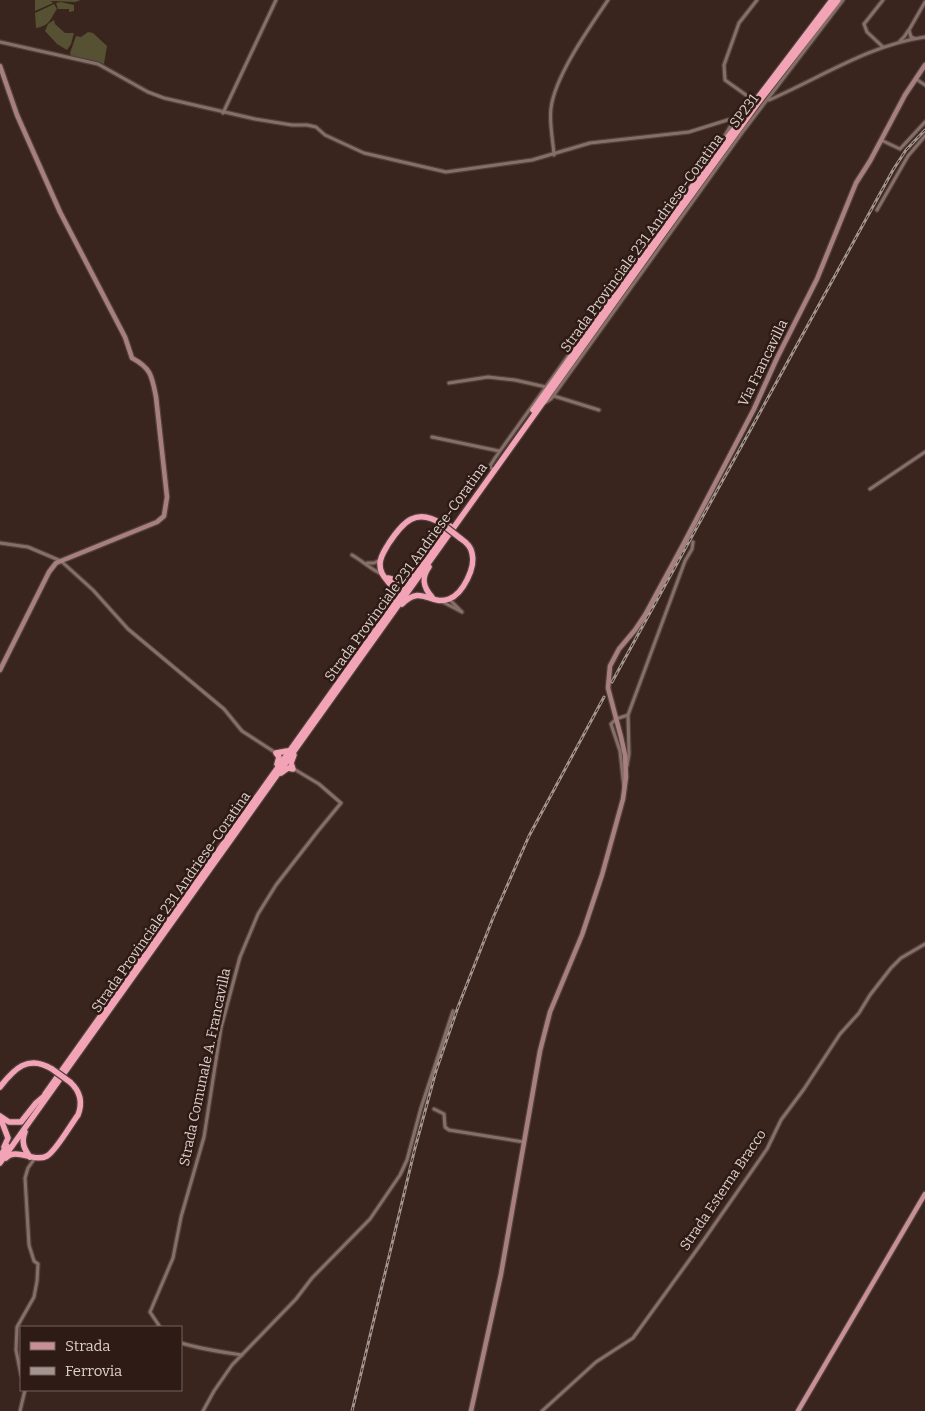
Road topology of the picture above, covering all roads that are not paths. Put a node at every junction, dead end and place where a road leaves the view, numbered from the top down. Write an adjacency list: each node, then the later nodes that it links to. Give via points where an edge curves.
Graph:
1 (276, 0): 24 (street)
2 (608, 0): 29 (street, via 558,84 551,109)
3 (757, 0): 22 (street, via 739,24 724,65 725,80)
4 (832, 0): 19 (highway, Strada Provinciale 231 Andriese-Coratina / SP231)
5 (838, 0): 34 (highway, Strada Provinciale 231 Andriese-Coratina / SP231, via 754,109)
6 (843, 0): 18 (street, SP231)
7 (883, 0): 14 (street, via 864,24 867,32)
8 (925, 2): 9 (street)
9 (909, 30): 11 (street, via 911,37); 13 (street)
10 (925, 38): 11 (street)
11 (917, 39): 13 (street)
12 (0, 42): 24 (street, via 98,64 148,92)
13 (898, 42): 14 (street)
14 (883, 47): 21 (street)
15 (925, 64): 17 (street, Via Francavilla)
16 (0, 66): 45 (street, via 17,115 60,212 125,337 132,358 148,370 156,397 167,497 164,516 146,527)
17 (916, 79): 20 (street); 28 (street, Via Francavilla)
18 (779, 84): 21 (street, via 780,90); 23 (street, SP231)
19 (767, 85): 22 (street); 39 (highway, Strada Provinciale 231 Andriese-Coratina / SP231)
20 (925, 85)
21 (786, 92): 23 (street)
22 (753, 100): 25 (street)
23 (767, 100): 33 (street, SP231)
24 (223, 113): 29 (street, via 316,127 325,135 364,153 446,172)
25 (737, 117): 29 (street, via 689,132 590,143); 32 (street)
26 (925, 122): 28 (street, via 900,149)
27 (925, 136): 30 (street, via 908,156)
28 (881, 140): 64 (street, Via Francavilla, via 856,183 817,278 754,409 639,624 610,666 608,688)
29 (554, 155)
30 (877, 210)
31 (449, 383): 32 (street, via 488,376)
32 (546, 387): 37 (street)
33 (554, 396): 34 (street, SP231); 35 (street)
34 (541, 405): 43 (highway, Strada Provinciale 231 Andriese-Coratina / SP231)
35 (599, 410)
36 (432, 437): 37 (street)
37 (499, 451): 39 (street, via 491,463)
38 (925, 452): 40 (street)
39 (492, 469): 48 (highway, Strada Provinciale 231 Andriese-Coratina / SP231)
40 (870, 489)
41 (693, 542): 58 (street)
42 (0, 543): 45 (street, via 28,547)
43 (441, 546): 51 (highway, via 424,578 426,590); 54 (highway, Strada Provinciale 231 Andriese-Coratina / SP231)
44 (352, 555): 47 (street)
45 (62, 561): 57 (street, via 56,563 50,572); 63 (street, via 128,629 224,709 242,731)
46 (380, 565): 47 (street); 47 (street); 49 (highway); 50 (highway, bridge, via 390,542 406,522 429,517 471,548 473,560 469,576)
47 (369, 566): 49 (street)
48 (415, 573): 49 (highway, via 402,582); 56 (highway, Strada Provinciale 231 Andriese-Coratina / SP231)
49 (384, 576): 56 (highway, via 395,594)
50 (457, 592): 52 (highway); 55 (street)
51 (433, 598): 53 (highway); 54 (highway, via 418,594)
52 (449, 599): 53 (highway); 55 (street)
53 (441, 600): 55 (street)
54 (398, 605): 59 (highway, Strada Provinciale 231 Andriese-Coratina / SP231)
55 (455, 607)
56 (386, 614): 62 (highway, Strada Provinciale 231 Andriese-Coratina / SP231)
57 (0, 670)
58 (628, 715): 60 (street); 64 (street)
59 (318, 716): 65 (highway, via 293,757); 67 (highway, Strada Provinciale 231 Andriese-Coratina / SP231)
60 (619, 718)
61 (615, 720): 66 (street, via 611,724 620,751)
62 (308, 723): 63 (highway, via 287,751); 67 (highway, Strada Provinciale 231 Andriese-Coratina / SP231)
63 (276, 753): 67 (highway, via 278,762)
64 (627, 754): 66 (street)
65 (293, 769): 67 (highway, via 282,771 269,790); 79 (street, Strada Comunale A. Francavilla, via 320,784 341,803 272,892 258,914 240,956 221,1028 204,1137 173,1258 150,1312)
66 (624, 789): 74 (street, via 602,875 546,1028)
67 (262, 790): 71 (highway, Strada Provinciale 231 Andriese-Coratina / SP231, via 240,829)
68 (925, 944): 87 (street, Strada Esterna Bracco, via 891,968 840,1034 781,1120 767,1149 632,1338 596,1362)
69 (453, 1011): 81 (street, via 400,1175 370,1219)
70 (0, 1087): 76 (highway, bridge, via 13,1071 25,1064 40,1064 70,1082 80,1096 78,1115 51,1153 40,1159)
71 (44, 1098): 73 (highway, via 21,1122 9,1122); 75 (highway, Strada Provinciale 231 Andriese-Coratina / SP231); 76 (highway, via 24,1134 24,1148); 77 (highway, Strada Provinciale 231 Andriese-Coratina / SP231)
72 (434, 1109): 74 (street, via 444,1114 448,1130)
73 (0, 1116): 75 (highway, via 8,1138)
74 (524, 1142): 86 (street)
75 (0, 1154)
76 (33, 1158): 77 (highway, via 11,1154); 82 (street, via 25,1178 29,1245 38,1264 37,1281 34,1297 17,1327 16,1350)
77 (0, 1165)
78 (925, 1194): 88 (main road)
79 (159, 1326)
80 (182, 1343): 81 (street)
81 (242, 1356): 85 (street, via 219,1384)
82 (20, 1369)
83 (25, 1391): 84 (street)
84 (20, 1411)
85 (203, 1411)
86 (472, 1411)
87 (542, 1411)
88 (798, 1411)

